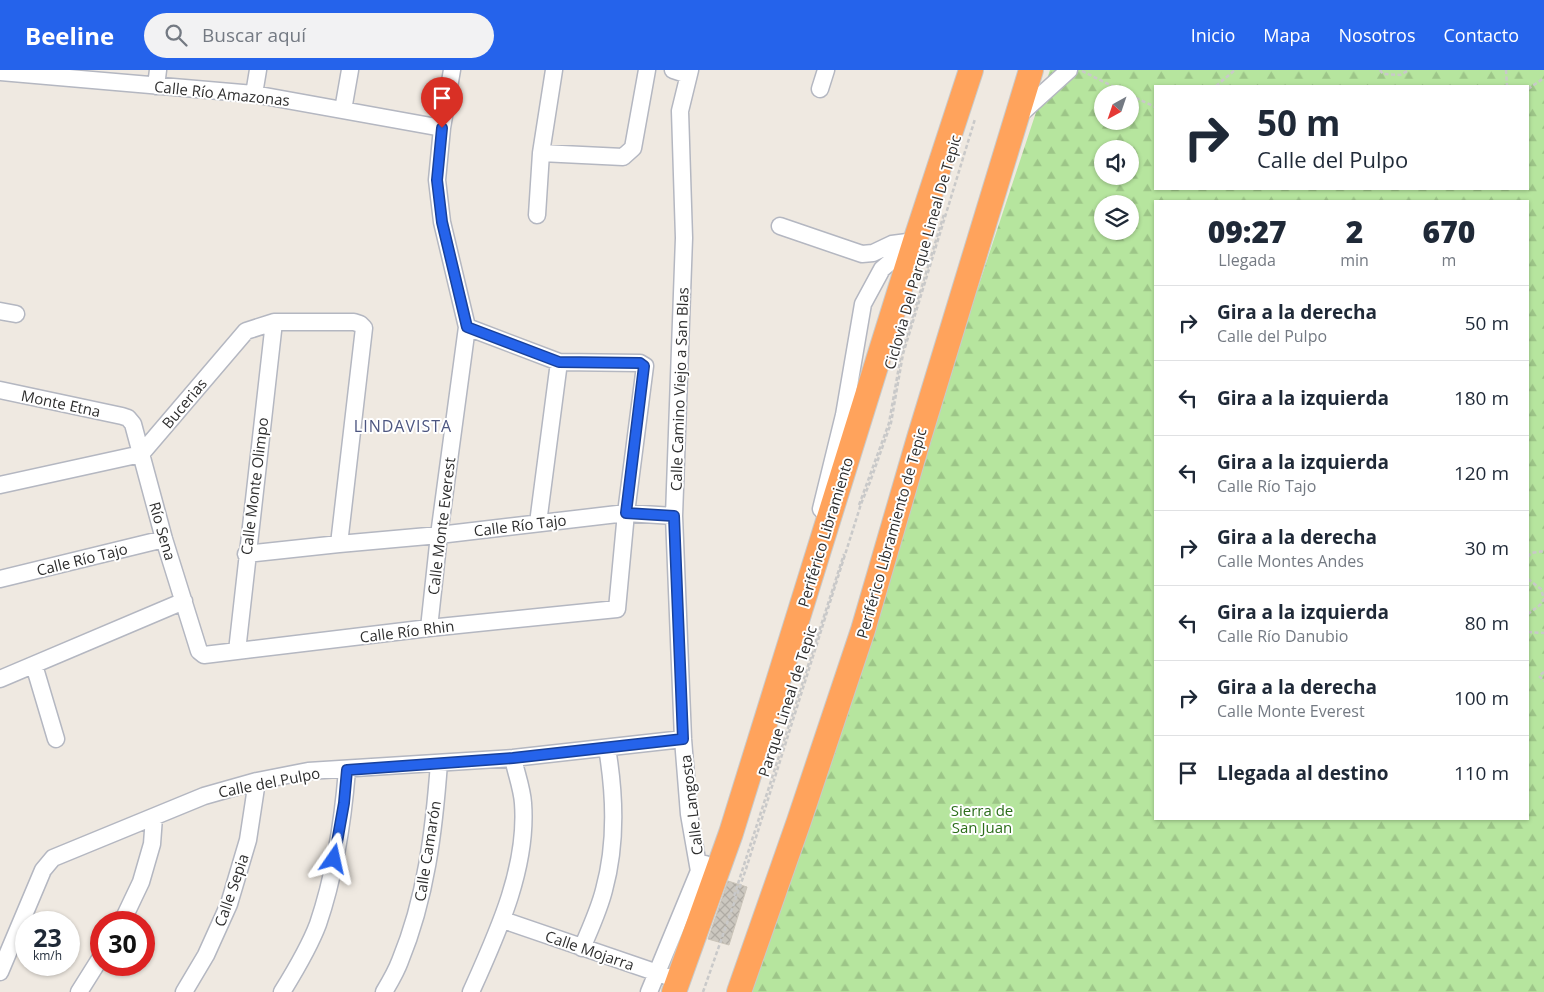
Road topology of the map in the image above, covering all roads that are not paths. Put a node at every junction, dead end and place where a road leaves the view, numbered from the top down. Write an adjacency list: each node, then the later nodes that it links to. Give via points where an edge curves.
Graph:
1 (258, 70): 14 (street)
2 (350, 70): 15 (street)
3 (452, 70): 17 (street, Calle Monte Everest)
4 (554, 70): 18 (street)
5 (647, 70): 18 (street, via 633,148 629,154 623,157)
6 (826, 70): 13 (street)
7 (971, 70): 21 (highway, Periférico Libramiento)
8 (1031, 70): 16 (highway, Periférico Libramiento de Tepic)
9 (1069, 70): 16 (street)
10 (0, 72): 12 (street, Calle Río Amazonas)
11 (683, 72): 30 (street, Calle Camino Viejo a San Blas, via 680,111 684,238)
12 (157, 78): 14 (street, Calle Río Amazonas)
13 (820, 89)
14 (254, 94): 15 (street, Calle Río Amazonas)
15 (343, 110): 17 (street, Calle Río Amazonas)
16 (1015, 119): 66 (highway, Periférico Libramiento de Tepic, via 863,630)
17 (442, 128): 23 (street, Calle Monte Everest, via 437,180 442,222)
18 (541, 153): 19 (street)
19 (537, 215)
20 (780, 226): 21 (street, via 862,254 892,244)
21 (915, 241): 36 (highway, Periférico Libramiento); 36 (street, via 882,269 863,304 844,414 821,511)
22 (274, 322): 27 (street, Bucerias, via 246,331); 34 (street, Bucerias, via 354,322 364,328); 35 (street, Calle Monte Olimpo)
23 (467, 327): 24 (street); 32 (street, Calle Monte Everest)
24 (559, 362): 29 (street, via 640,363 644,366); 31 (street)
25 (0, 390): 26 (street, Monte Etna)
26 (122, 416): 27 (street, Río Sena, via 133,424)
27 (141, 454): 28 (street); 33 (street, Río Sena)
28 (0, 485)
29 (626, 513): 30 (street, Calle Río Tajo); 31 (street, Calle Río Tajo); 39 (street, Calle Río Rhin, via 617,608)
30 (674, 516): 45 (street, Calle Camino Viejo a San Blas)
31 (538, 523): 32 (street, Calle Río Tajo)
32 (439, 535): 34 (street, Calle Río Tajo); 39 (street, Calle Monte Everest)
33 (164, 539): 37 (street, Calle Río Tajo); 38 (street, Río Sena)
34 (339, 544): 35 (street, Calle Río Tajo)
35 (246, 554): 41 (street, Calle Monte Olimpo)
36 (818, 555): 52 (highway, Periférico Libramiento)
37 (0, 579)
38 (184, 601): 40 (street, Río Sena); 42 (street)
39 (429, 628): 41 (street, Calle Río Rhin)
40 (198, 651): 41 (street, Calle Río Rhin, via 204,655)
41 (237, 651)
42 (34, 665): 43 (street); 44 (street)
43 (0, 680)
44 (56, 739)
45 (683, 739): 46 (street, Calle del Pulpo); 53 (street, Calle Langosta, via 689,814)
46 (607, 748): 47 (street, Calle del Pulpo); 56 (street, via 613,786 614,838 604,890)
47 (513, 758): 48 (street, Calle del Pulpo); 55 (street, via 524,802 523,841)
48 (438, 763): 49 (street, Calle del Pulpo); 63 (street, Calle Camarón, via 428,869 400,963)
49 (347, 770): 50 (street, Calle del Pulpo, via 308,771); 62 (street, via 341,822 318,925)
50 (257, 781): 51 (street, Calle del Pulpo, via 204,796); 61 (street, Calle Sepia, via 248,840 229,904 206,955)
51 (154, 817): 54 (street, via 152,844); 57 (street, Calle del Pulpo, via 53,858 47,864)
52 (730, 833): 53 (street, Calle Langosta); 59 (highway, Periférico Libramiento)
53 (699, 871): 59 (street, Calle Langosta)
54 (127, 911)
55 (503, 920): 56 (street, Calle Mojarra); 64 (street)
56 (582, 948): 59 (street, Calle Mojarra)
57 (0, 972)
58 (90, 974): 60 (street)
59 (670, 982): 65 (street, Calle Langosta)
60 (79, 992)
61 (184, 992)
62 (282, 992)
63 (384, 992)
64 (471, 992)
65 (649, 992)
66 (739, 992)

